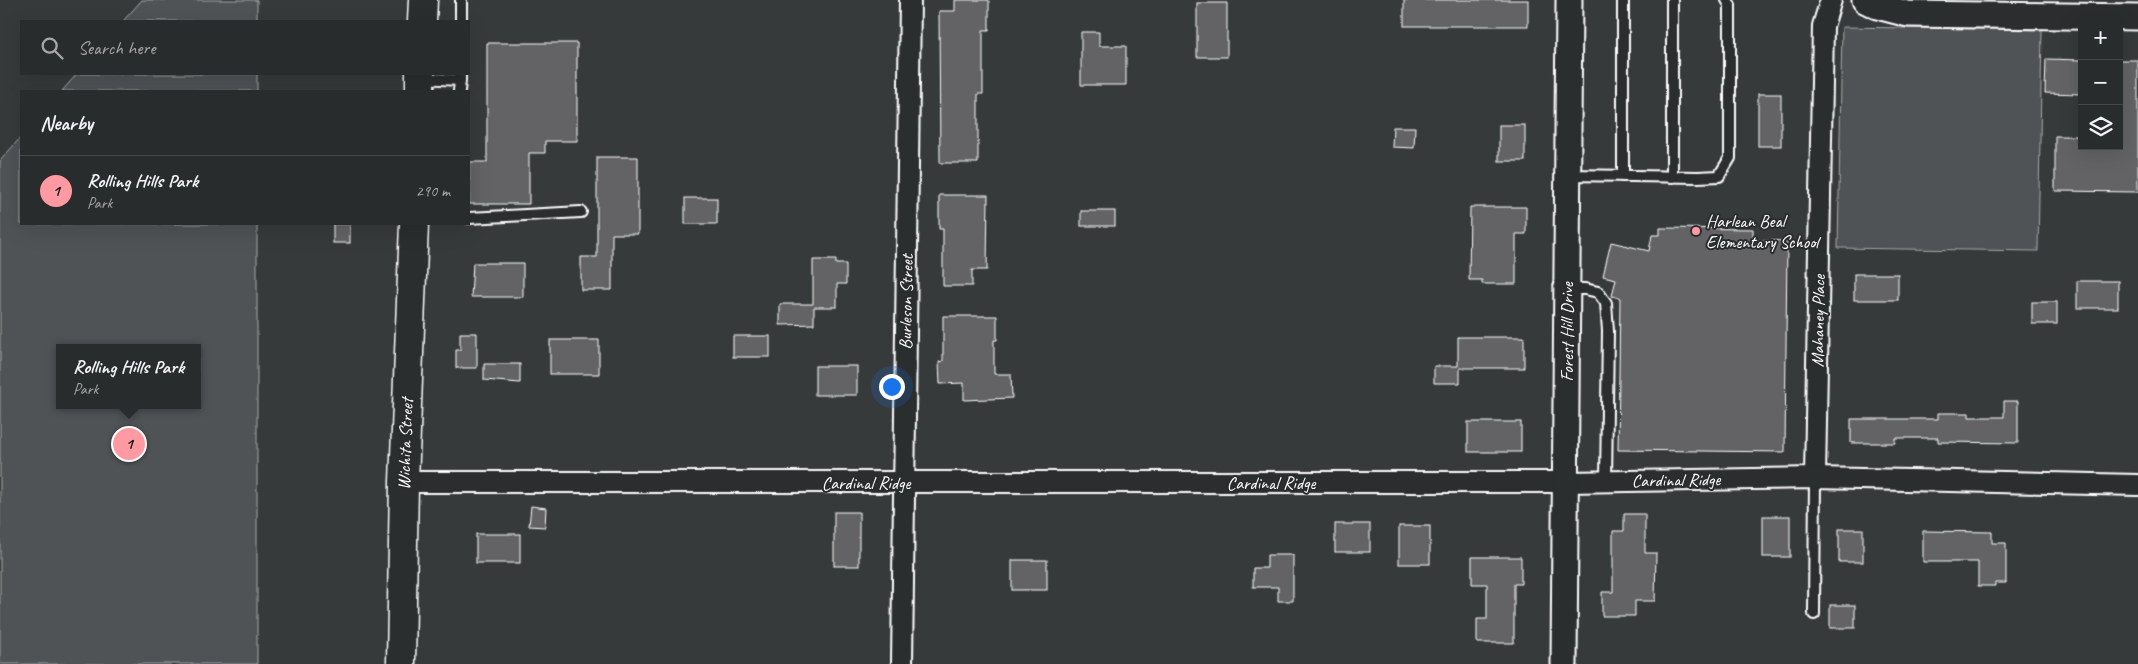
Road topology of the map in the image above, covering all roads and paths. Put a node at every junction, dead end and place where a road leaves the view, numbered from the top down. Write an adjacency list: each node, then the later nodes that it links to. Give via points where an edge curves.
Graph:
1 (423, 0): 11 (main road)
2 (461, 0): 12 (lane)
3 (910, 0): 27 (street, Burleson Street)
4 (1569, 0): 16 (street, Forest Hill Drive)
5 (1623, 0): 17 (lane)
6 (1672, 0): 18 (lane)
7 (1728, 0): 18 (lane, via 1730,158 1719,176)
8 (1830, 0): 23 (street, Mahaney Place, via 1823,26)
9 (1865, 0): 10 (street, via 1908,14)
10 (2138, 17)
11 (422, 20)
12 (461, 20)
13 (460, 77): 14 (lane); 15 (lane)
14 (420, 81)
15 (459, 90)
16 (1568, 175): 17 (lane); 22 (street, Forest Hill Drive)
17 (1623, 176): 18 (lane)
18 (1672, 177)
19 (581, 212): 20 (lane)
20 (470, 218)
21 (414, 225): 25 (main road, Wichita Street)
22 (1567, 289): 24 (lane, via 1598,292 1606,303); 26 (street, Forest Hill Drive)
23 (1815, 478): 24 (street, Cardinal Ridge); 28 (street, Cardinal Ridge); 29 (lane, Mahaney Place)
24 (1606, 481): 26 (street, Cardinal Ridge)
25 (404, 482): 27 (street, Cardinal Ridge); 30 (main road, Wichita Street)
26 (1566, 482): 27 (street, Cardinal Ridge); 32 (street, Forest Hill Drive)
27 (903, 484): 31 (street, Burleson Street)
28 (2138, 485)
29 (1814, 614)
30 (401, 664)
31 (902, 664)
32 (1564, 664)

